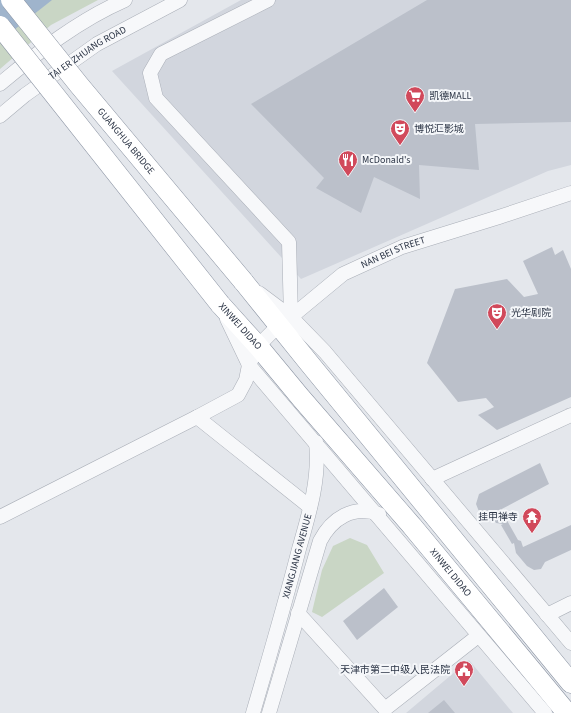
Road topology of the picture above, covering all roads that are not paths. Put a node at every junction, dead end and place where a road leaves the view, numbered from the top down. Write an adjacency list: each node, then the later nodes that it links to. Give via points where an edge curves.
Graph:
1 (11, 0): 10 (highway, GUANGHUA BRIDGE, bridge, via 243,281)
2 (125, 0): 6 (street, via 72,29)
3 (180, 0): 7 (street, TAI ER ZHUANG ROAD, via 97,44)
4 (268, 0): 10 (street, via 161,54 150,73 156,98 289,242)
5 (0, 26): 9 (highway, bridge)
6 (0, 84)
7 (0, 116)
8 (571, 193): 10 (street, NAN BEI STREET, via 402,247 343,274)
9 (220, 304): 11 (highway, XINWEI DIDAO); 12 (street, XINWEI DIDAO)
10 (285, 321): 11 (street, NAN BEI STREET); 17 (street, via 325,352); 27 (highway)
11 (258, 346): 12 (street, NAN BEI STREET); 13 (highway, XINWEI DIDAO)
12 (249, 364): 15 (street, NAN BEI STREET, via 246,380 238,395); 16 (street, XINWEI DIDAO)
13 (301, 398): 16 (street, XIANGJIANG AVENUE, via 310,413); 21 (highway, XINWEI DIDAO)
14 (571, 415): 17 (street)
15 (196, 418): 18 (street); 20 (street, NAN BEI STREET)
16 (317, 444): 18 (street, XIANGJIANG AVENUE, via 315,490); 19 (street, XINWEI DIDAO)
17 (432, 479): 24 (street)
18 (310, 507): 29 (street, XIANGJIANG AVENUE)
19 (376, 513): 21 (street, XIANGJIANG AVENUE); 23 (street, XIANGJIANG AVENUE, via 346,514 326,530 320,541); 25 (street, XINWEI DIDAO)
20 (0, 517)
21 (412, 526): 28 (highway, XINWEI DIDAO)
22 (571, 603): 24 (street)
23 (298, 613): 25 (street, via 385,709); 30 (street, XIANGJIANG AVENUE)
24 (547, 615): 26 (street)
25 (478, 636): 28 (street, XINWEI DIDAO, via 504,665)
26 (571, 643)
27 (571, 683)
28 (556, 708)
29 (253, 713)
30 (269, 713)

